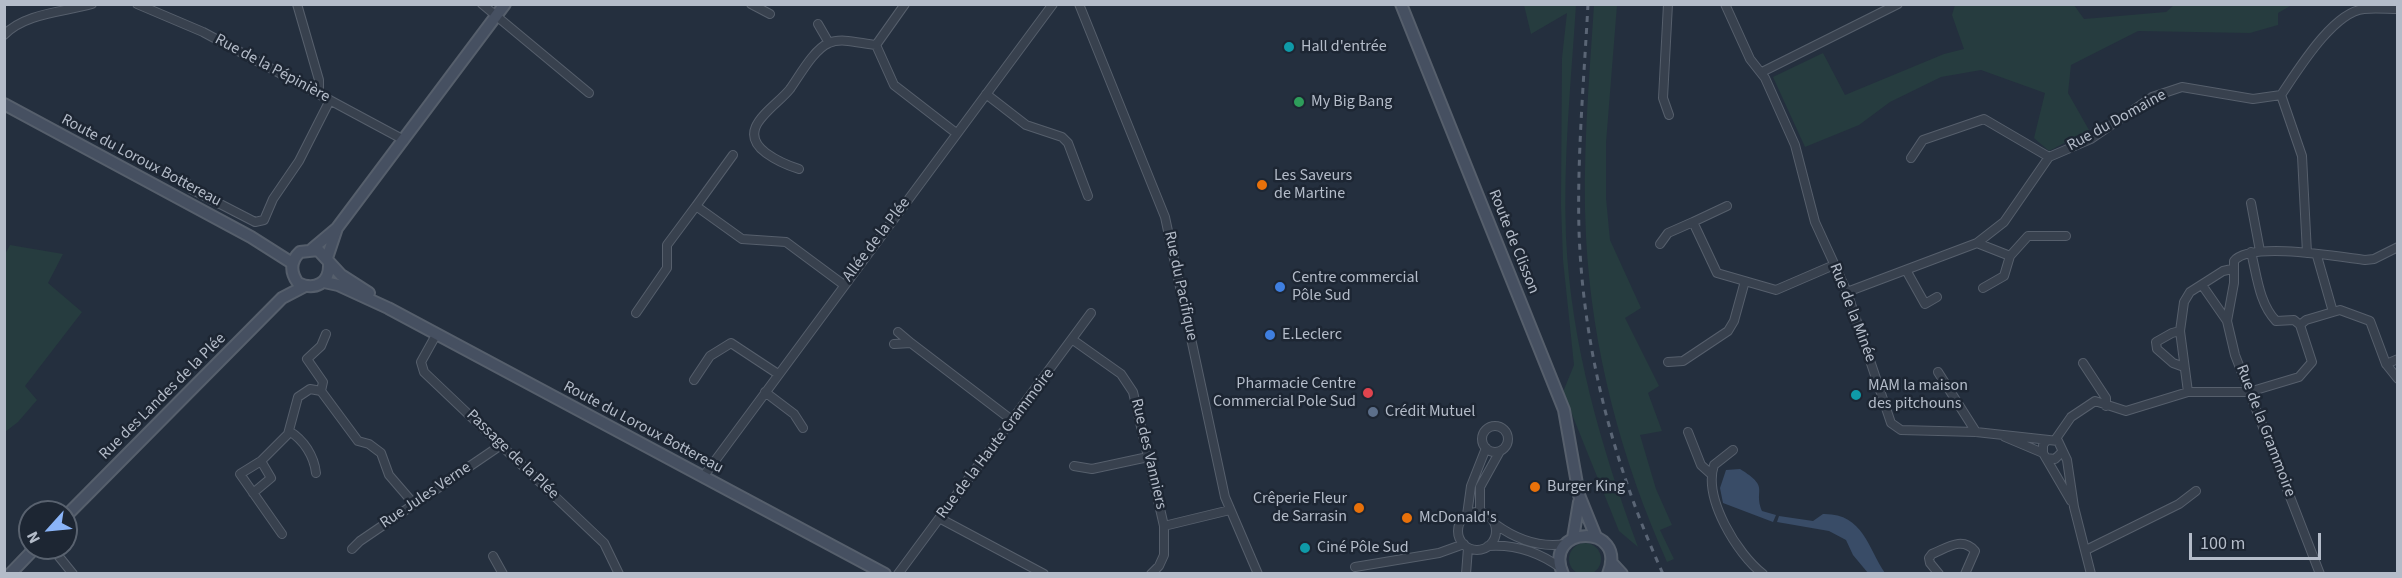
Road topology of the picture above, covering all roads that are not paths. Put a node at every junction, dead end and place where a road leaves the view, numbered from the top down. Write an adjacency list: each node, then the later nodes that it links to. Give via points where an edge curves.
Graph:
1 (92, 4): 15 (street)
2 (137, 4): 25 (street, Rue de la Pépinière, via 203,32)
3 (297, 4): 25 (street, via 319,80)
4 (482, 4): 18 (street)
5 (505, 4): 18 (main road)
6 (751, 4): 17 (street)
7 (905, 4): 22 (street)
8 (1053, 4): 26 (street, Allée de la Plée)
9 (1079, 4): 120 (street, Rue du Pacifique, via 1165,217)
10 (1401, 4): 116 (main road, Route de Clisson, via 1564,410)
11 (1668, 4): 30 (street, via 1663,98)
12 (1725, 4): 23 (street, Rue de la Minée, via 1750,59)
13 (1898, 4): 23 (street)
14 (2363, 7): 16 (street); 27 (street, via 2332,26)
15 (64, 8): 20 (street, via 16,25)
16 (2397, 9)
17 (770, 15)
18 (496, 16): 24 (street); 32 (main road)
19 (818, 24): 21 (street)
20 (4, 35)
21 (829, 43): 22 (street); 36 (street, via 754,128 756,146 782,164)
22 (876, 45): 31 (street, via 894,85)
23 (1762, 72): 55 (street, Rue de la Minée, via 1795,145 1815,222)
24 (590, 93)
25 (319, 94): 28 (street, Rue de la Pépinière)
26 (986, 94): 31 (street, Allée de la Plée); 38 (street, via 1026,125 1062,137 1068,143)
27 (2281, 95): 34 (street, Rue du Domaine, via 2253,99 2182,87 2152,97 2091,139); 50 (street, via 2302,156)
28 (330, 100): 32 (street, Rue de la Pépinière); 37 (street, via 264,220 255,222 191,189)
29 (4, 104): 53 (main road, Route du Loroux Bottereau)
30 (1669, 115)
31 (956, 134): 61 (street, Allée de la Plée)
32 (404, 140): 43 (main road)
33 (733, 155): 40 (street)
34 (2049, 157): 35 (street, via 1984,119 1923,140); 45 (street, Rue du Domaine, via 2004,222)
35 (1911, 158)
36 (799, 170)
37 (186, 182)
38 (1088, 196)
39 (2251, 203): 49 (street)
40 (696, 206): 61 (street, via 742,239 786,242); 70 (street, via 667,245 667,268)
41 (1727, 206): 42 (street)
42 (1693, 222): 46 (street, via 1668,233); 59 (street, via 1717,273)
43 (337, 228): 48 (main road); 54 (main road)
44 (2066, 236): 51 (street, via 2028,236)
45 (1977, 243): 51 (street); 57 (street, Rue du Domaine)
46 (1660, 244)
47 (2397, 248): 52 (street, via 2365,260)
48 (312, 249): 53 (main road); 54 (main road)
49 (2255, 252): 50 (street); 56 (street, via 2237,258); 73 (street, via 2260,293 2270,314 2276,321 2294,320)
50 (2307, 253): 52 (street)
51 (2010, 256): 64 (street, via 2004,276)
52 (2317, 256): 69 (street)
53 (294, 259): 58 (main road)
54 (328, 261): 60 (main road); 68 (main road)
55 (1834, 265): 59 (street, via 1780,289); 65 (street, Rue de la Minée)
56 (2232, 269): 62 (street); 72 (street, Rue de la Grammoire, via 2234,283)
57 (1906, 270): 65 (street, Rue du Domaine); 66 (street, via 1926,304)
58 (294, 276): 63 (main road); 67 (main road, Rue des Landes de la Plée)
59 (1745, 281): 82 (street, via 1728,332 1683,361)
60 (324, 282): 63 (main road); 68 (main road)
61 (844, 285): 87 (street, Allée de la Plée)
62 (2202, 285): 72 (street, Rue de la Grammoire); 74 (street, via 2190,292 2184,302)
63 (305, 286): 67 (main road, Rue des Landes de la Plée)
64 (1983, 288)
65 (1847, 292): 99 (street, Rue de la Minée, via 1891,423 1901,430)
66 (1937, 297)
67 (282, 298): 117 (main road, Rue des Landes de la Plée)
68 (388, 308): 77 (main road, Route du Loroux Bottereau)
69 (2333, 312): 73 (street); 84 (street, via 2340,310 2370,321)
70 (636, 313)
71 (1091, 313): 78 (street, Rue de la Haute Grammoire)
72 (2227, 321): 93 (street, Rue de la Grammoire)
73 (2300, 325): 93 (street, via 2310,366 2299,377)
74 (2180, 331): 85 (street); 85 (street, via 2156,342 2157,349)
75 (898, 332): 79 (street)
76 (326, 334): 90 (street, via 307,359 323,382)
77 (436, 335): 102 (street, Passage de la Plée, via 421,362 424,372); 113 (main road, Route du Loroux Bottereau)
78 (1073, 340): 95 (street, Rue de la Haute Grammoire); 108 (street, Rue des Vanniers, via 1127,379)
79 (910, 343): 80 (street); 95 (street)
80 (894, 344)
81 (2397, 360): 84 (street)
82 (1668, 362)
83 (2083, 363): 94 (street, via 2106,398)
84 (2386, 364): 88 (street)
85 (2184, 368): 92 (street)
86 (1938, 372): 99 (street)
87 (778, 374): 89 (street, via 731,344 710,356); 91 (street, Allée de la Plée)
88 (2397, 379)
89 (694, 380)
90 (321, 391): 97 (street, via 310,390 297,397); 118 (street, via 358,441 381,453 389,476)
91 (765, 392): 96 (street, via 794,414); 113 (street, Allée de la Plée)
92 (2188, 392): 93 (street); 94 (street, via 2126,411)
93 (2250, 392): 156 (street, Rue de la Grammoire)
94 (2106, 406): 101 (street, via 2095,401 2088,403)
95 (1013, 421): 123 (street, Rue de la Haute Grammoire)
96 (803, 428)
97 (289, 431): 109 (street); 111 (street, via 300,438 315,463)
98 (1688, 432): 112 (street, via 1701,465)
99 (1976, 432): 100 (street, Rue de la Minée)
100 (1998, 434): 101 (street, Rue de la Minée); 107 (street, Rue de la Minée)
101 (2051, 440): 106 (street, via 2060,443); 107 (street, via 2043,445)
102 (501, 445): 118 (street, Rue Jules Verne); 143 (street, Passage de la Plée, via 604,543)
103 (1486, 448): 105 (street); 105 (street, via 1484,432 1497,426 1508,439); 122 (street)
104 (1733, 450): 112 (street, via 1721,458)
105 (1500, 451): 121 (street, via 1480,487)
106 (2062, 452): 107 (street, via 2055,459); 119 (street, via 2067,460)
107 (2044, 455): 119 (street)
108 (1148, 457): 110 (street, via 1092,469); 125 (street, Rue des Vanniers)
109 (261, 461): 115 (street, via 271,478); 115 (street, via 240,474)
110 (1074, 466)
111 (316, 473)
112 (1711, 474): 139 (street, via 1714,495 1731,537)
113 (703, 477): 144 (main road, Route du Loroux Bottereau)
114 (2196, 490): 132 (street, via 2179,504)
115 (253, 493): 126 (street)
116 (1580, 495): 127 (main road, Route de Clisson); 128 (main road, Route de Clisson)
117 (78, 504)
118 (414, 504): 131 (street, Rue Jules Verne)
119 (2074, 507): 132 (street)
120 (1230, 510): 125 (street, Rue des Vanniers); 148 (street, Rue du Pacifique)
121 (1480, 512): 122 (street); 124 (street, via 1490,516)
122 (1467, 514): 129 (street, via 1458,530)
123 (941, 519): 145 (street, Rue de la Haute Grammoire); 146 (street)
124 (1495, 524): 128 (street, via 1520,539 1540,545); 130 (street, via 1496,534)
125 (1164, 526): 147 (street, Rue des Vanniers, via 1164,555)
126 (282, 534)
127 (1596, 537): 128 (main road, via 1582,535); 136 (main road, Route de Clisson, via 1608,547)
128 (1569, 541): 138 (main road, Route de Clisson, via 1561,553)
129 (1466, 546): 130 (street, via 1478,550); 137 (street); 149 (street)
130 (1488, 546): 138 (street, via 1540,554)
131 (352, 549)
132 (2086, 550): 155 (street)
133 (493, 556): 142 (street)
134 (23, 560): 140 (main road)
135 (62, 560): 141 (street)
136 (1611, 562): 150 (main road); 151 (main road)
137 (1355, 567)
138 (1562, 571)
139 (1755, 571): 152 (street)
140 (10, 573)
141 (73, 573)
142 (503, 573)
143 (619, 573)
144 (885, 573)
145 (898, 573)
146 (1044, 573)
147 (1151, 573)
148 (1258, 573)
149 (1466, 573)
150 (1608, 573)
151 (1622, 573)
152 (1763, 573)
153 (1939, 573): 154 (street, via 1929,558 1961,542 1970,544 1975,551)
154 (1965, 573)
155 (2091, 573)
156 (2320, 573)

